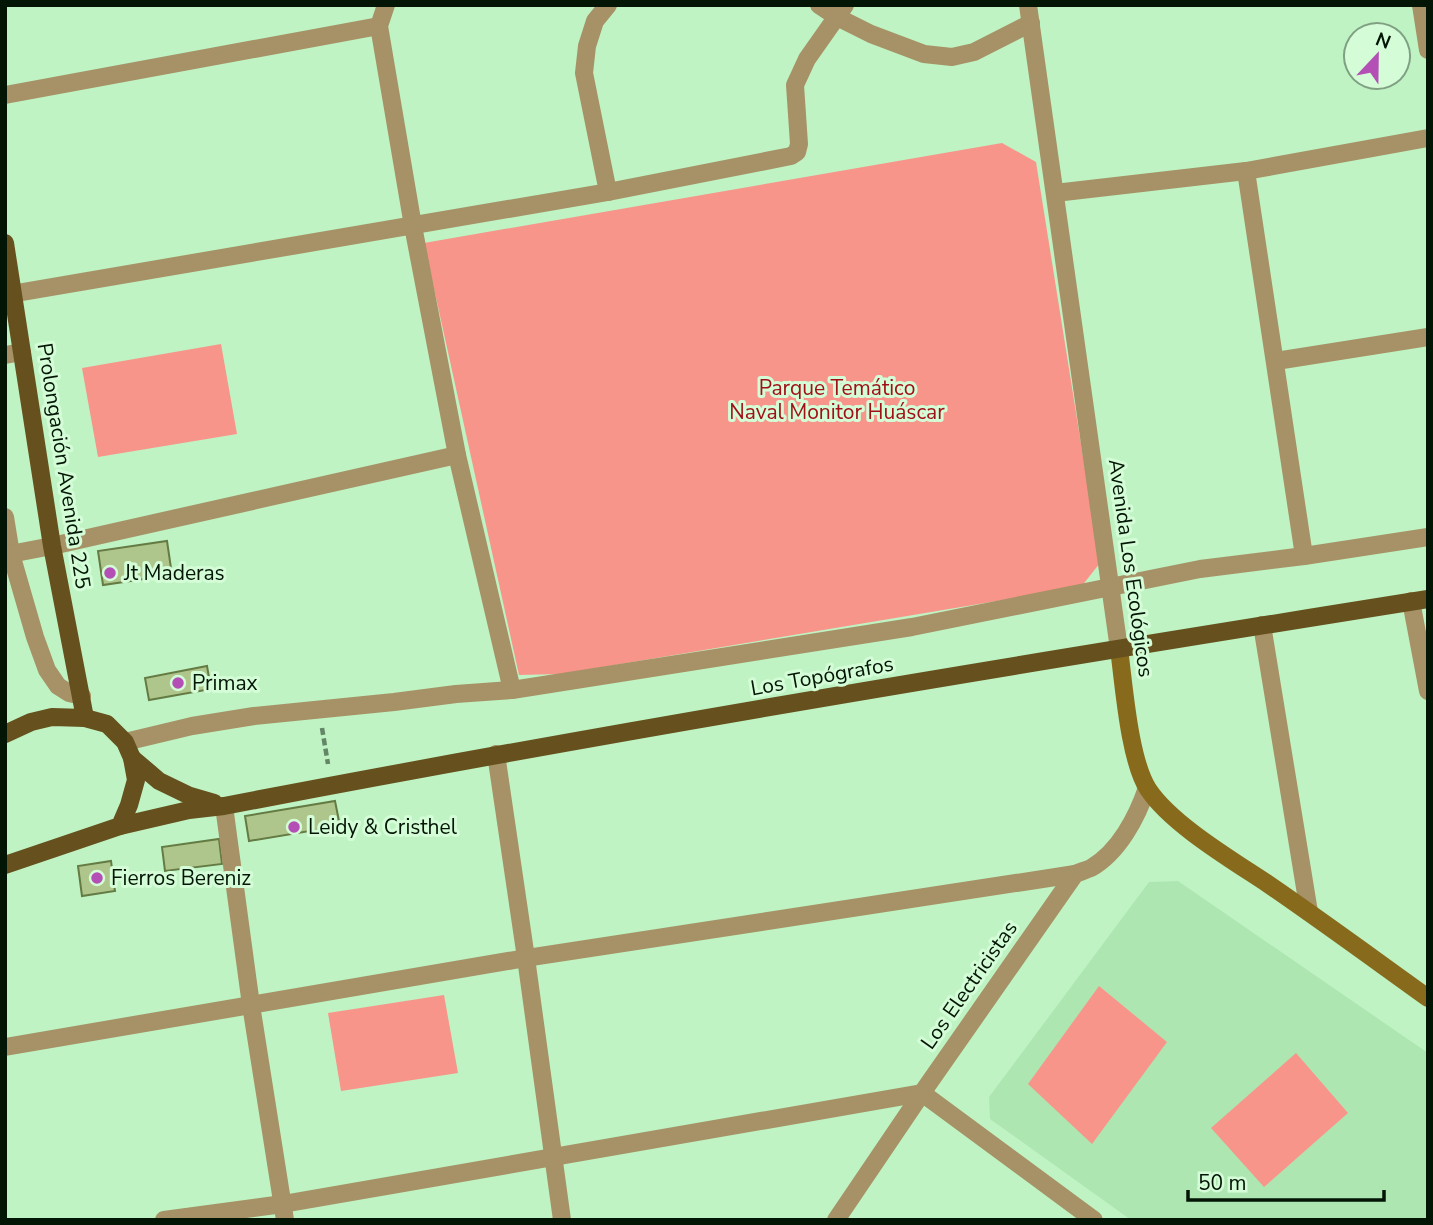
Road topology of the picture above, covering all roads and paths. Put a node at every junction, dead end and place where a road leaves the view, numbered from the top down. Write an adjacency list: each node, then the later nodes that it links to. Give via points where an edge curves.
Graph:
1 (386, 5): 7 (street)
2 (608, 5): 12 (street, via 595,21 584,73)
3 (819, 5): 6 (street)
4 (1421, 5): 8 (street)
5 (1029, 10): 6 (street, via 974,52 952,57 924,54 871,34); 13 (street, Avenida Los Ecológicos)
6 (841, 11): 12 (street, via 807,59 795,85 797,152)
7 (379, 26): 9 (street); 14 (street)
8 (1428, 50)
9 (5, 95)
10 (1428, 138): 11 (street)
11 (1245, 172): 13 (street); 19 (street)
12 (608, 192): 14 (street)
13 (1055, 193): 26 (street, Avenida Los Ecológicos)
14 (413, 226): 16 (street); 20 (street)
15 (5, 243): 16 (main road, Prolongación Avenida 225)
16 (9, 295): 18 (main road, Prolongación Avenida 225)
17 (1428, 337): 19 (street)
18 (14, 354): 23 (main road, Prolongación Avenida 225)
19 (1276, 361): 25 (street)
20 (457, 456): 23 (street); 30 (street)
21 (5, 517): 24 (street)
22 (1428, 537): 25 (street)
23 (52, 546): 24 (street); 32 (main road, Prolongación Avenida 225)
24 (8, 554): 32 (street, via 47,670 58,687)
25 (1304, 556): 26 (street, via 1200,569)
26 (1110, 587): 29 (street, Avenida Los Ecológicos); 30 (street, via 912,627)
27 (1420, 600): 28 (main road, Los Topógrafos); 31 (street)
28 (1262, 625): 29 (main road, Los Topógrafos); 44 (street)
29 (1119, 649): 37 (main road, Los Topógrafos); 39 (main road, Avenida Los Ecológicos, via 1133,745)
30 (512, 691): 33 (street)
31 (1428, 691)
32 (82, 696): 34 (main road, Prolongación Avenida 225)
33 (320, 710): 36 (street, via 192,726); 38 (path)
34 (85, 718): 35 (main road, via 52,717); 36 (main road, Los Topógrafos, via 107,724)
35 (5, 734)
36 (128, 750): 40 (main road, Los Topógrafos, via 159,780); 41 (main road, via 136,780)
37 (496, 754): 38 (main road, Los Topógrafos); 45 (street)
38 (332, 785): 40 (main road, Los Topógrafos)
39 (1147, 788): 43 (street, Los Electricistas, via 1125,834 1091,868); 44 (main road, Avenida Los Ecológicos, via 1187,828)
40 (224, 806): 41 (main road, Los Topógrafos); 47 (street)
41 (120, 826): 42 (main road, Los Topógrafos)
42 (5, 865)
43 (1075, 874): 45 (street); 49 (street, Los Electricistas)
44 (1309, 912): 46 (main road, Avenida Los Ecológicos)
45 (526, 958): 47 (street); 50 (street)
46 (1428, 998)
47 (251, 1004): 48 (street); 51 (street)
48 (5, 1047)
49 (922, 1093): 50 (street); 52 (street); 55 (street, Los Electricistas)
50 (553, 1157): 51 (street); 54 (street)
51 (284, 1212): 53 (street)
52 (1083, 1217)
53 (164, 1220)
54 (562, 1220)
55 (836, 1220)

